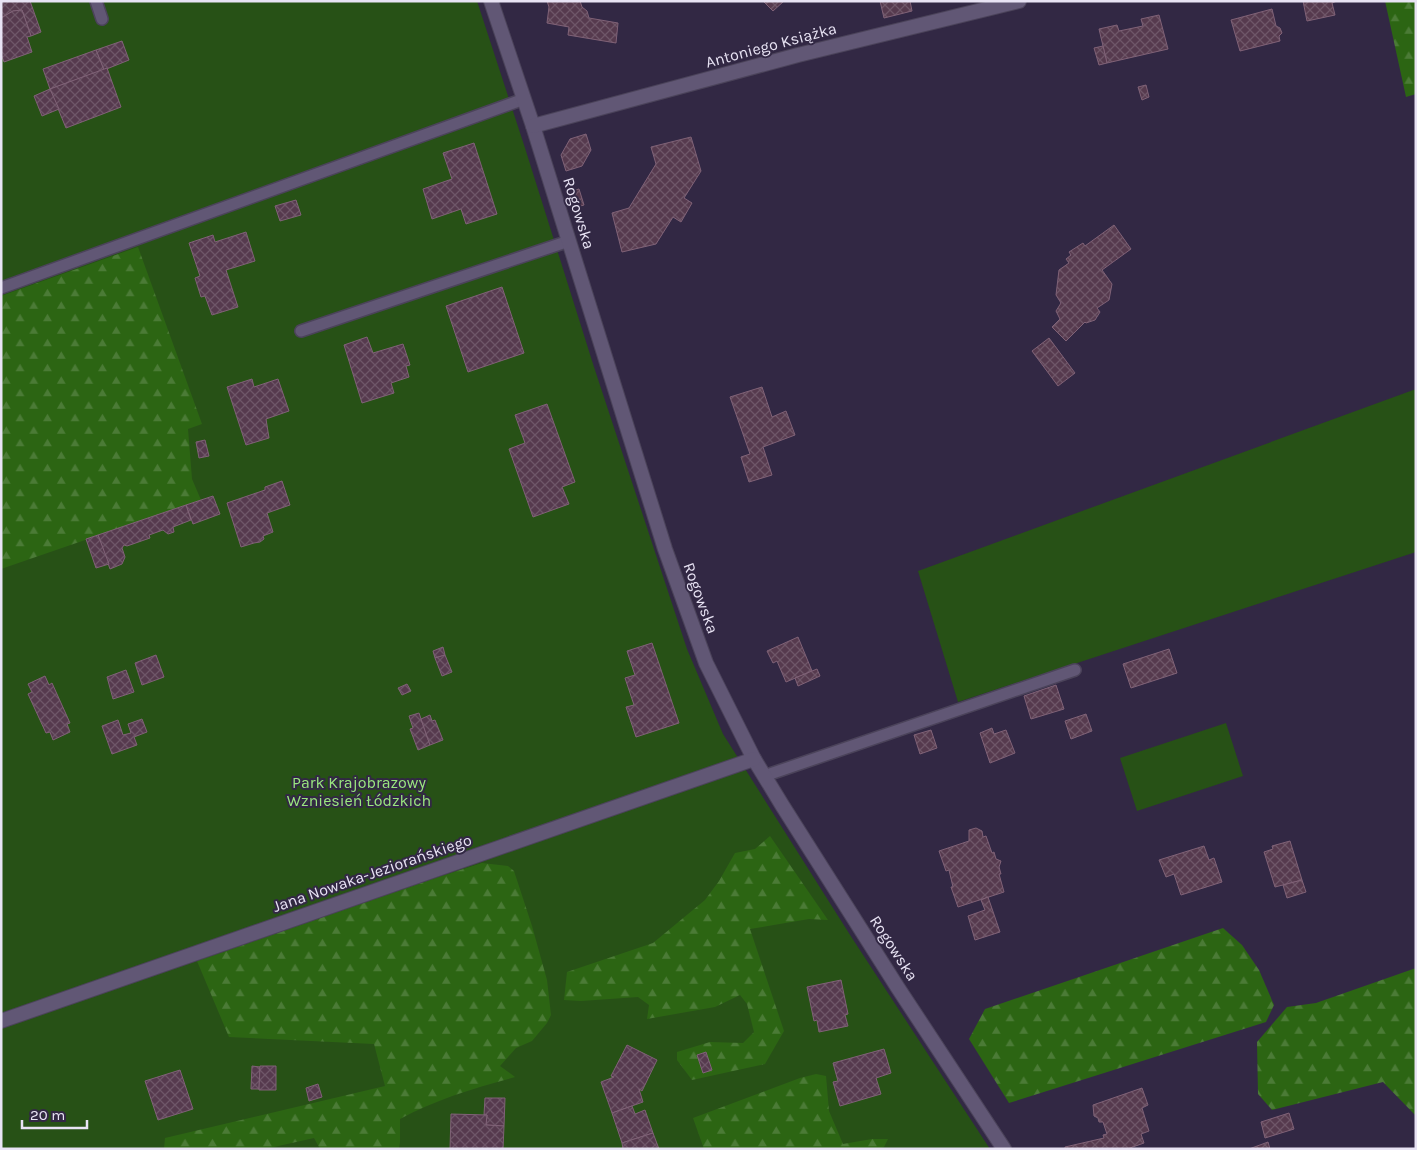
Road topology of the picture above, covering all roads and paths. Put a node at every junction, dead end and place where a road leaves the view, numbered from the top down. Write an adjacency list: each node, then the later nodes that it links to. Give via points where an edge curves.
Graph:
1 (96, 1): 4 (lane)
2 (491, 1): 5 (street, Rogowska)
3 (1019, 1): 6 (street, Antoniego Książka, via 798,55)
4 (102, 18)
5 (524, 99): 6 (street, Rogowska); 8 (lane)
6 (533, 126): 7 (street, Rogowska)
7 (569, 241): 9 (lane); 11 (street, Rogowska, via 669,560 706,663)
8 (1, 288)
9 (301, 331)
10 (1075, 670): 12 (lane)
11 (754, 759): 12 (street, Rogowska); 13 (street, Jana Nowaka-Jeziorańskiego)
12 (764, 776): 14 (street, Rogowska)
13 (1, 1021)
14 (1004, 1149)

